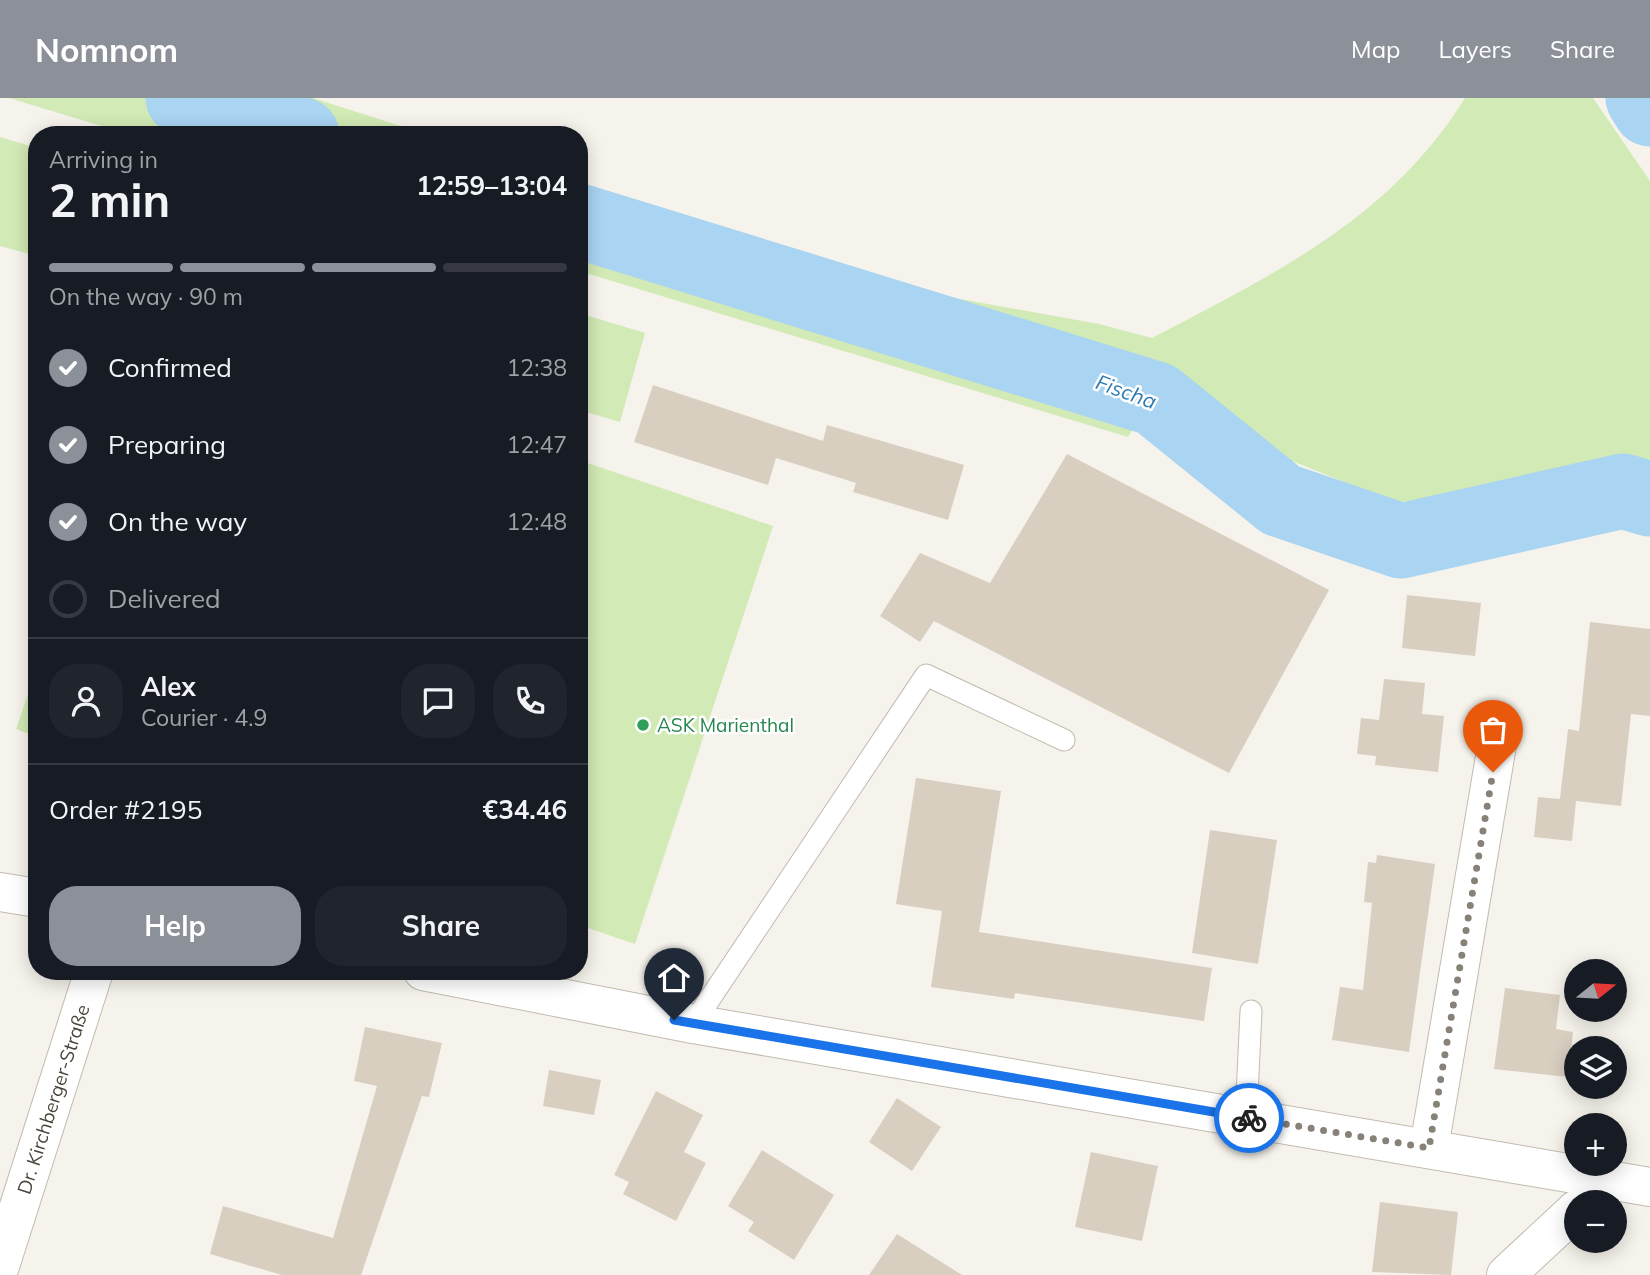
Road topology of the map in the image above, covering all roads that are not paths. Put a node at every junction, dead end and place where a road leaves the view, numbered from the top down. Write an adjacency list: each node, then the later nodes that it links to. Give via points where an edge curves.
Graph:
1 (1064, 740): 8 (lane, via 926,675)
2 (1497, 746): 10 (street)
3 (0, 892): 4 (street)
4 (28, 897)
5 (90, 980): 15 (street, Dr. Kirchberger-Straße)
6 (469, 980): 8 (street)
7 (1251, 1011): 9 (lane)
8 (693, 1024): 9 (street)
9 (1246, 1117): 10 (street)
10 (1429, 1148): 12 (street)
11 (1650, 1186): 13 (street)
12 (1591, 1190)
13 (1606, 1190)
14 (1564, 1221): 16 (street)
15 (0, 1266)
16 (1506, 1275)

